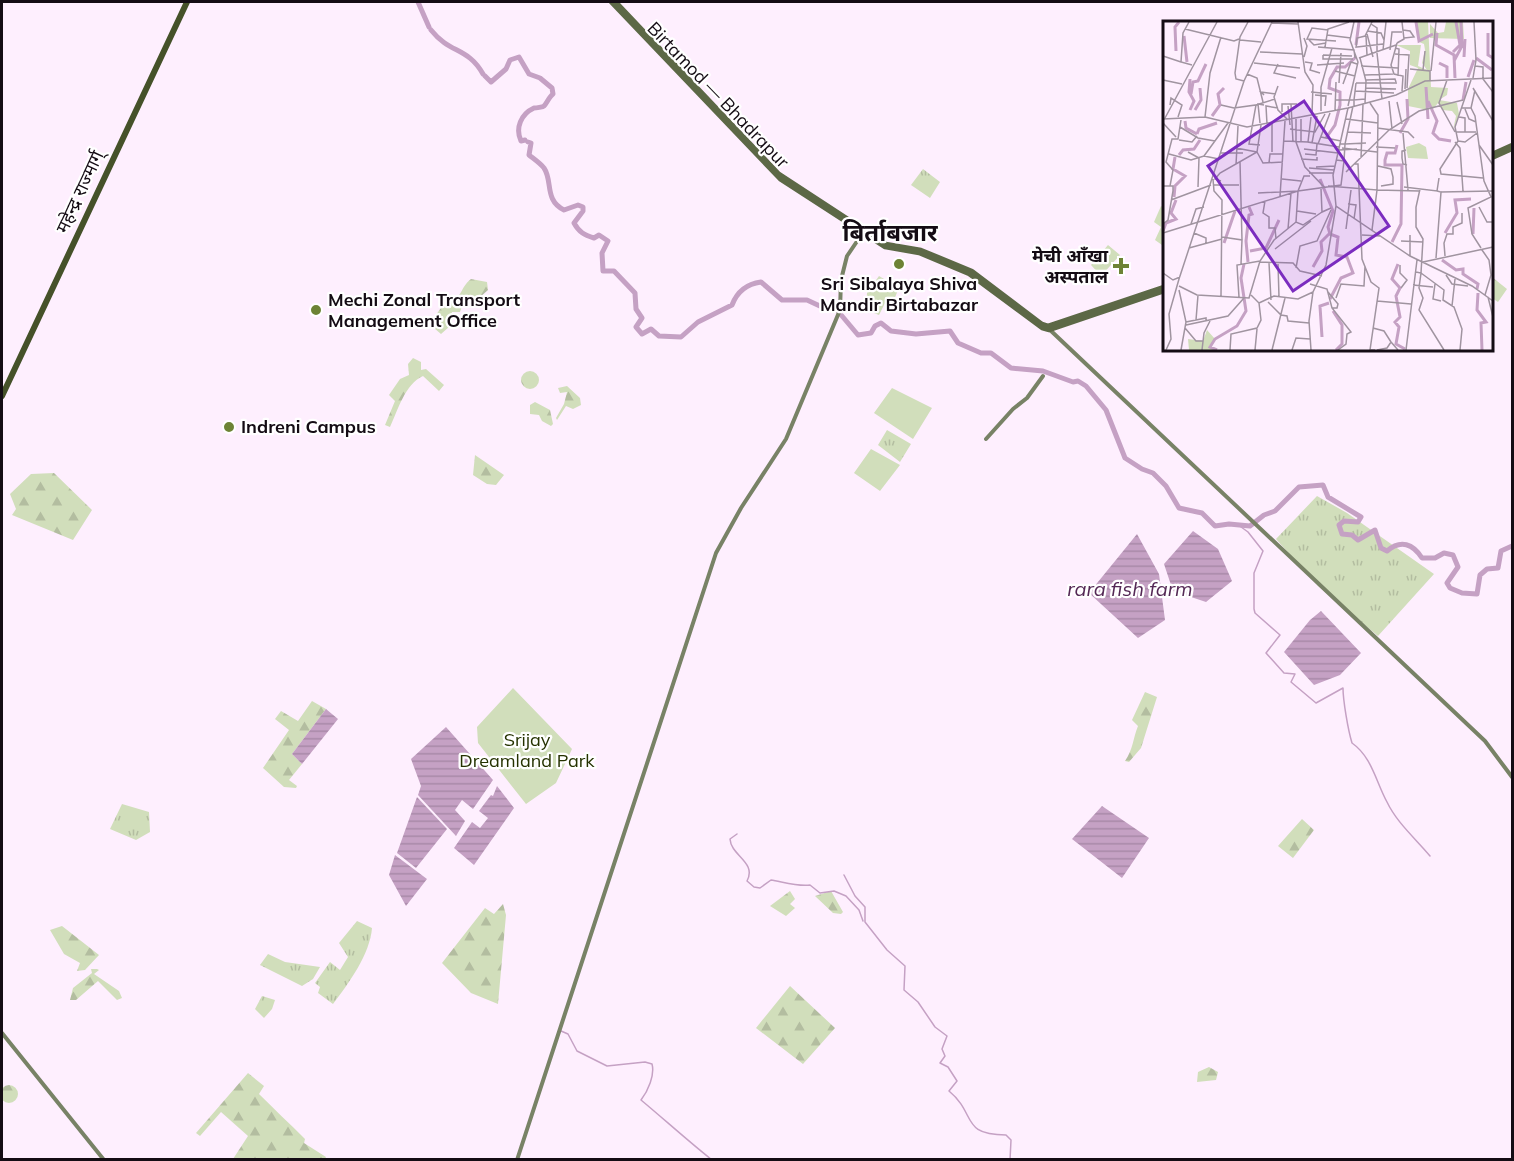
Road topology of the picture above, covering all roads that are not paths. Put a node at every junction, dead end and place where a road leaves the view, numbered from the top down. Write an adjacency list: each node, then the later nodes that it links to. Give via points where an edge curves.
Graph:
1 (187, 2): 9 (highway, महेन्द्र राज्मार्ग्)
2 (614, 2): 5 (main road, Birtamod — Bhadrapur, via 779,174)
3 (1512, 147): 4 (main road)
4 (1493, 155)
5 (863, 232): 7 (main road, Birtamod — Bhadrapur, via 886,244 932,254 982,280); 14 (street, via 847,256 839,311 785,441 716,553)
6 (1163, 289): 7 (main road)
7 (1049, 328): 11 (street, via 1485,741)
8 (1043, 376): 10 (street)
9 (2, 396)
10 (986, 440)
11 (1512, 777)
12 (2, 1033): 13 (street)
13 (104, 1160)
14 (517, 1160)

